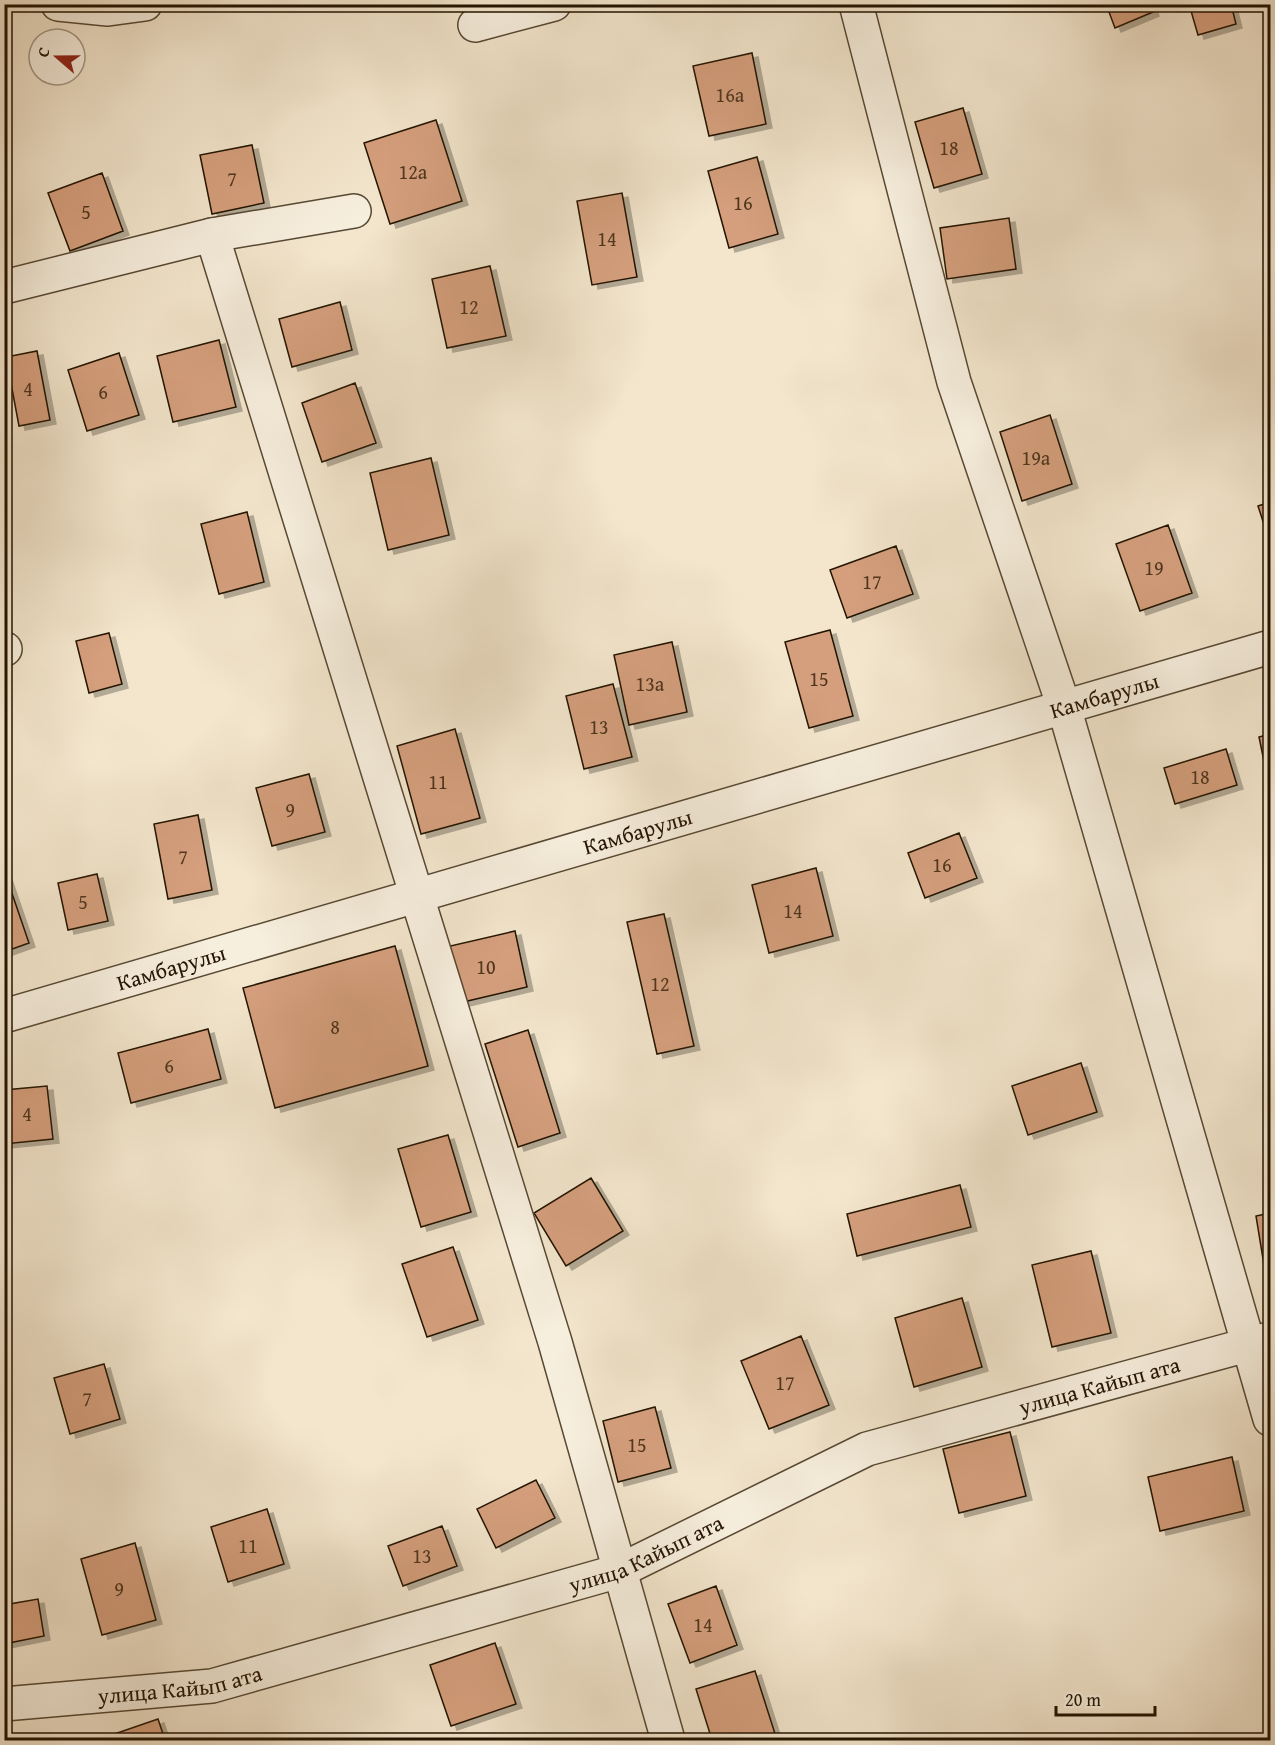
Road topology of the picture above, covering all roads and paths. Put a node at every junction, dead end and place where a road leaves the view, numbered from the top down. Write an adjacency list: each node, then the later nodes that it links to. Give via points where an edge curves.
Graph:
1 (145, 4): 4 (street, via 108,9)
2 (554, 4): 5 (street)
3 (856, 4): 10 (street, via 954,382)
4 (59, 5)
5 (475, 25)
6 (354, 211): 7 (street)
7 (212, 235): 8 (street); 11 (street)
8 (4, 287)
9 (1270, 647): 10 (street, Камбарулы)
10 (1064, 707): 11 (street, Камбарулы); 13 (street)
11 (415, 894): 12 (street, Камбарулы); 15 (street, via 555,1342)
12 (4, 1016)
13 (1260, 1342): 14 (street); 15 (street, улица Кайып ата, via 867,1449)
14 (1270, 1419)
15 (619, 1570): 16 (street, улица Кайып ата, via 212,1686); 17 (street)
16 (4, 1704)
17 (668, 1740)

